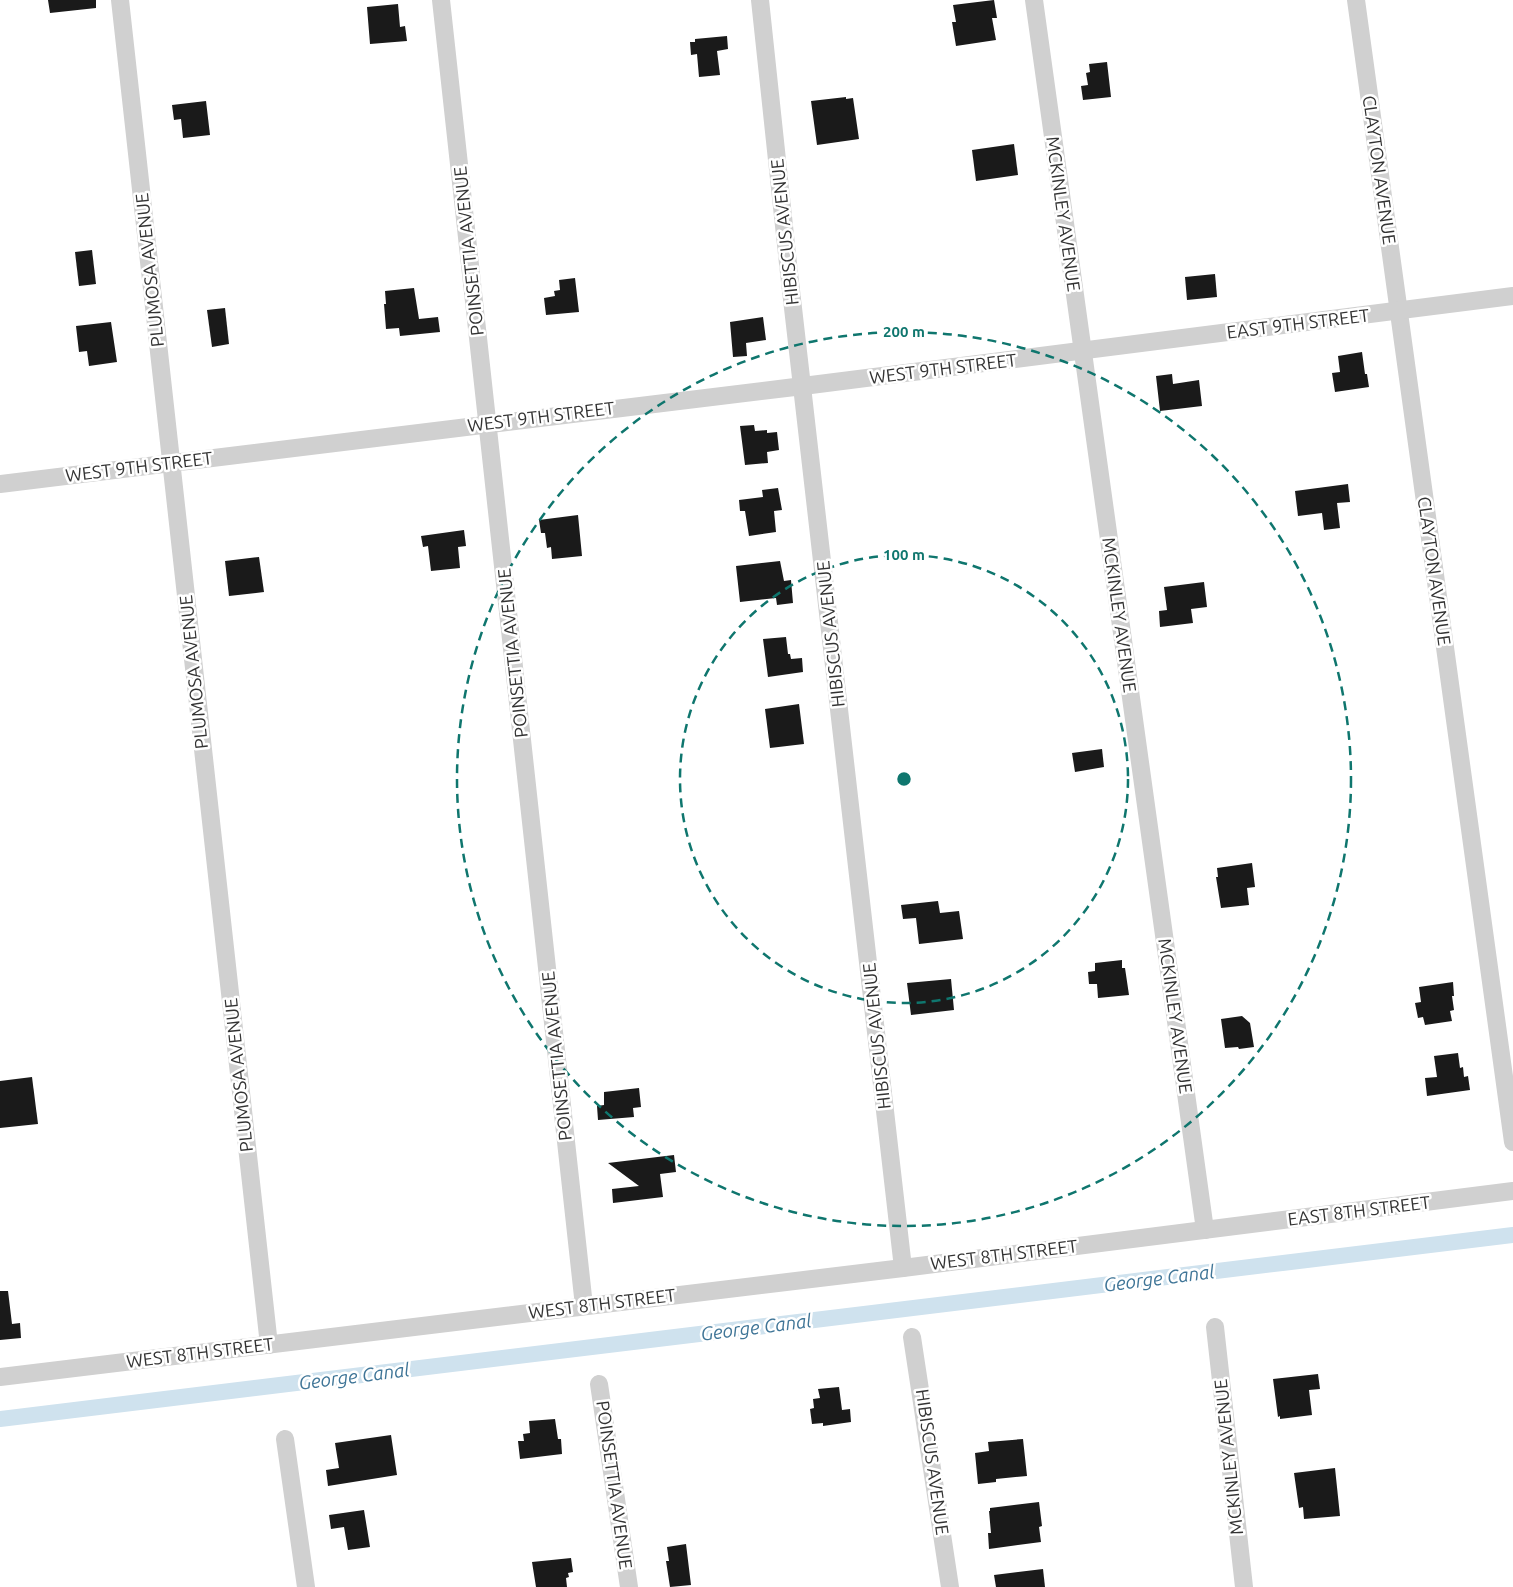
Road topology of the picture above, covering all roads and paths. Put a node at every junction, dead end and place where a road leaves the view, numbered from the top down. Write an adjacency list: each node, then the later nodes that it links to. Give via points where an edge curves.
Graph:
1 (120, 0): 11 (street, PLUMOSA AVENUE)
2 (442, 0): 10 (street, POINSETTIA AVENUE)
3 (760, 0): 9 (street, HIBISCUS AVENUE)
4 (1034, 0): 8 (street, MCKINLEY AVENUE)
5 (1356, 0): 7 (street, CLAYTON AVENUE)
6 (1513, 296): 7 (street, EAST 9TH STREET)
7 (1398, 311): 8 (street, EAST 9TH STREET); 13 (street, CLAYTON AVENUE)
8 (1082, 351): 9 (street, WEST 9TH STREET); 15 (street, MCKINLEY AVENUE)
9 (803, 386): 10 (street, WEST 9TH STREET); 16 (street, HIBISCUS AVENUE)
10 (488, 424): 11 (street, WEST 9TH STREET); 17 (street, POINSETTIA AVENUE)
11 (171, 463): 12 (street, WEST 9TH STREET); 20 (street, PLUMOSA AVENUE)
12 (0, 484)
13 (1513, 1142)
14 (1513, 1191): 15 (street, EAST 8TH STREET)
15 (1205, 1230): 16 (street, WEST 8TH STREET)
16 (903, 1268): 17 (street, WEST 8TH STREET)
17 (584, 1306): 20 (street, WEST 8TH STREET)
18 (1215, 1327): 27 (street, MCKINLEY AVENUE)
19 (912, 1337): 26 (street, HIBISCUS AVENUE)
20 (269, 1345): 21 (street, WEST 8TH STREET)
21 (0, 1377)
22 (599, 1384): 25 (street, POINSETTIA AVENUE)
23 (285, 1438): 24 (street)
24 (306, 1587)
25 (629, 1587)
26 (950, 1587)
27 (1244, 1587)

